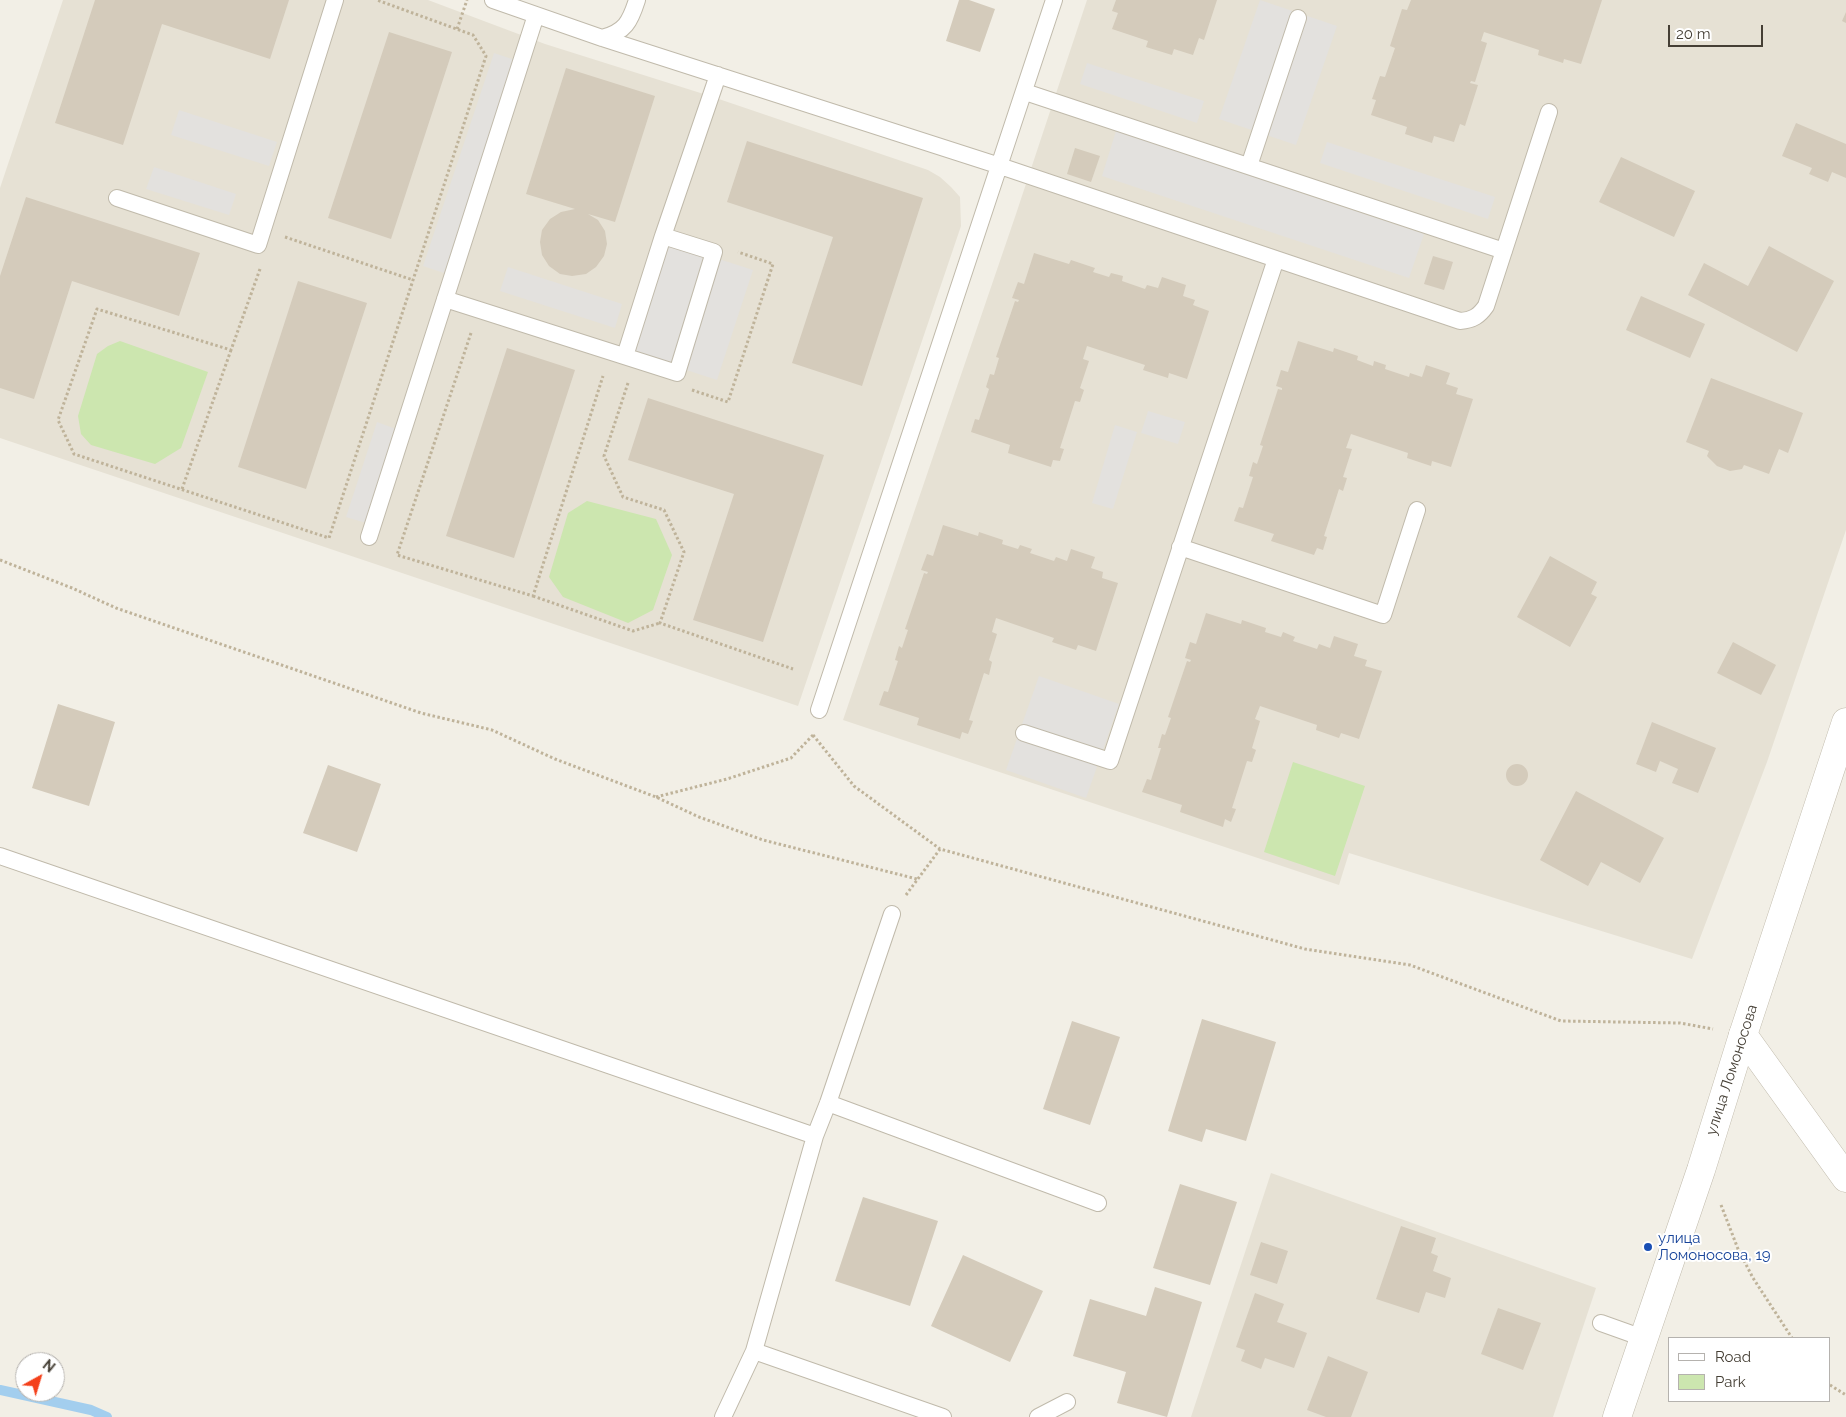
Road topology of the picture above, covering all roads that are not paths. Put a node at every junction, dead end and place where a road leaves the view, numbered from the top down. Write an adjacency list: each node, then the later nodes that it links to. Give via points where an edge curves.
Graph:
1 (335, 0): 13 (lane, via 258,245)
2 (493, 0): 5 (lane)
3 (637, 0): 7 (lane, via 625,27)
4 (1054, 0): 9 (lane)
5 (536, 15): 7 (lane); 17 (lane)
6 (1298, 18): 12 (lane)
7 (602, 38): 8 (lane)
8 (718, 75): 11 (lane); 14 (lane)
9 (1024, 92): 11 (lane); 12 (lane)
10 (1549, 112): 15 (lane)
11 (1000, 166): 16 (lane); 22 (lane)
12 (1249, 166): 15 (lane)
13 (117, 198)
14 (663, 236): 18 (lane); 18 (lane, via 714,252 677,373)
15 (1504, 251): 16 (lane, via 1486,306 1471,320 1460,321)
16 (1276, 259): 21 (lane)
17 (445, 299): 18 (lane); 20 (lane)
18 (631, 358)
19 (1417, 510): 21 (lane, via 1383,615)
20 (369, 537)
21 (1180, 547): 24 (lane, via 1110,761)
22 (819, 710)
23 (1846, 722): 27 (street, улица Ломоносова)
24 (1024, 733)
25 (0, 856): 29 (lane)
26 (892, 914): 28 (lane)
27 (1743, 1035): 30 (street); 33 (street, улица Ломоносова)
28 (828, 1103): 29 (lane); 31 (lane)
29 (815, 1136): 34 (lane)
30 (1846, 1178)
31 (1098, 1203)
32 (1601, 1323): 33 (lane)
33 (1643, 1338): 39 (street, улица Ломоносова)
34 (754, 1350): 36 (lane); 37 (lane)
35 (1067, 1402): 38 (lane)
36 (723, 1417)
37 (943, 1417)
38 (1038, 1417)
39 (1617, 1417)

